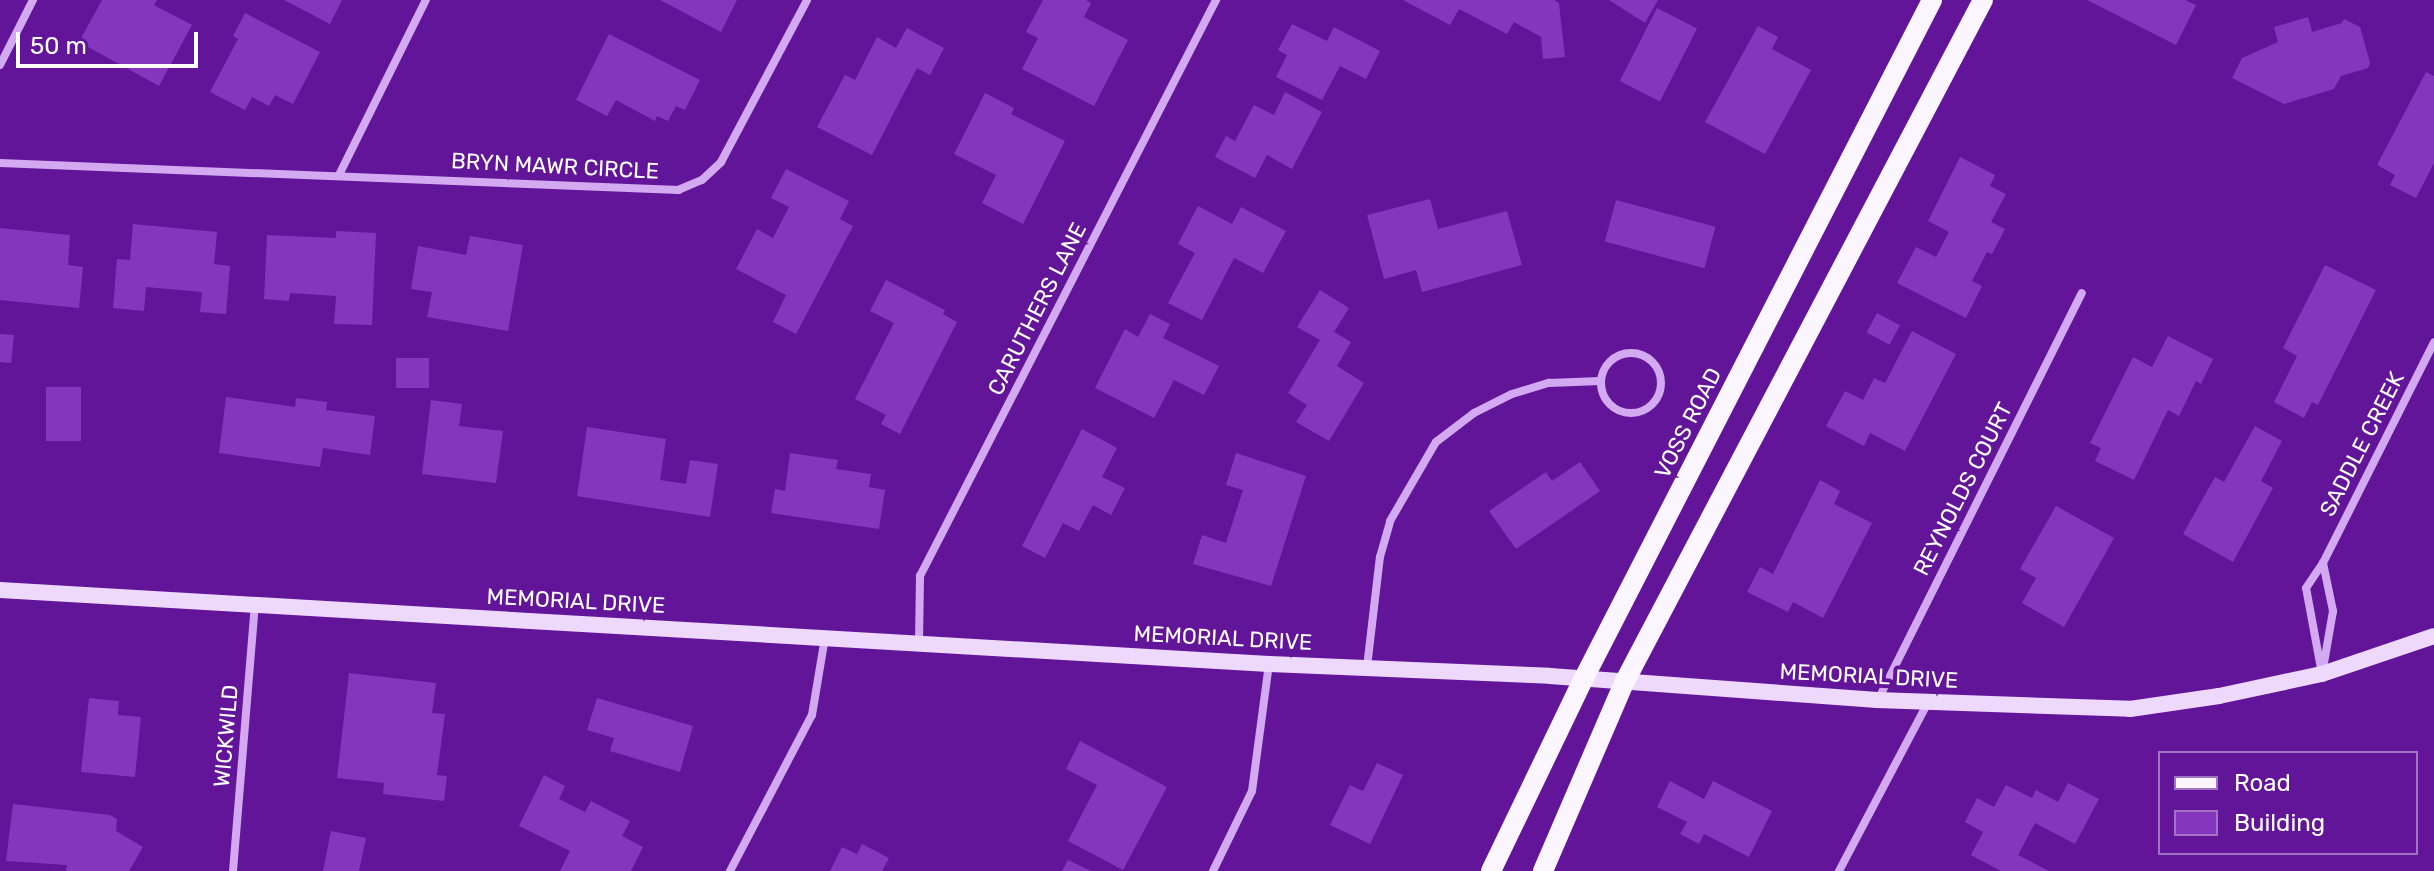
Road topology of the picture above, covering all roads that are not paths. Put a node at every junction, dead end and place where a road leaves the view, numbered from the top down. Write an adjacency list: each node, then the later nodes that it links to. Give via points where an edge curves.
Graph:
1 (33, 0): 7 (street)
2 (426, 0): 9 (street)
3 (807, 0): 9 (street, BRYN MAWR CIRCLE, via 721,162 702,180 678,190)
4 (1216, 0): 18 (street, CARUTHERS LANE, via 920,576)
5 (1932, 0): 22 (main road, VOSS ROAD)
6 (1983, 0): 23 (main road)
7 (0, 65)
8 (0, 163): 9 (street, BRYN MAWR CIRCLE)
9 (339, 175)
10 (2082, 293): 24 (street, REYNOLDS COURT)
11 (2434, 342): 13 (street, SADDLE CREEK)
12 (1600, 381): 12 (street, via 1605,400 1631,413 1656,400 1661,381 1653,363 1636,353 1616,356); 20 (street, via 1549,383 1512,394 1474,413 1436,442 1390,521 1380,557)
13 (2323, 563): 21 (street, via 2333,611); 21 (street, SADDLE CREEK, via 2306,588)
14 (0, 590): 15 (street, MEMORIAL DRIVE)
15 (255, 604): 16 (street, MEMORIAL DRIVE); 26 (street, WICKWILD)
16 (825, 636): 18 (street, MEMORIAL DRIVE); 27 (street, via 812,715)
17 (2434, 636): 21 (street, MEMORIAL DRIVE)
18 (919, 641): 19 (street, MEMORIAL DRIVE)
19 (1269, 664): 20 (street, MEMORIAL DRIVE); 28 (street, via 1252,791)
20 (1367, 667): 22 (street, MEMORIAL DRIVE)
21 (2322, 674): 25 (street, MEMORIAL DRIVE, via 2130,709)
22 (1584, 678): 23 (street, MEMORIAL DRIVE); 29 (main road, VOSS ROAD)
23 (1625, 681): 24 (street, MEMORIAL DRIVE); 30 (main road)
24 (1877, 700): 25 (street, MEMORIAL DRIVE)
25 (1928, 702): 31 (street)
26 (233, 871)
27 (730, 871)
28 (1213, 871)
29 (1491, 871)
30 (1543, 871)
31 (1839, 871)

